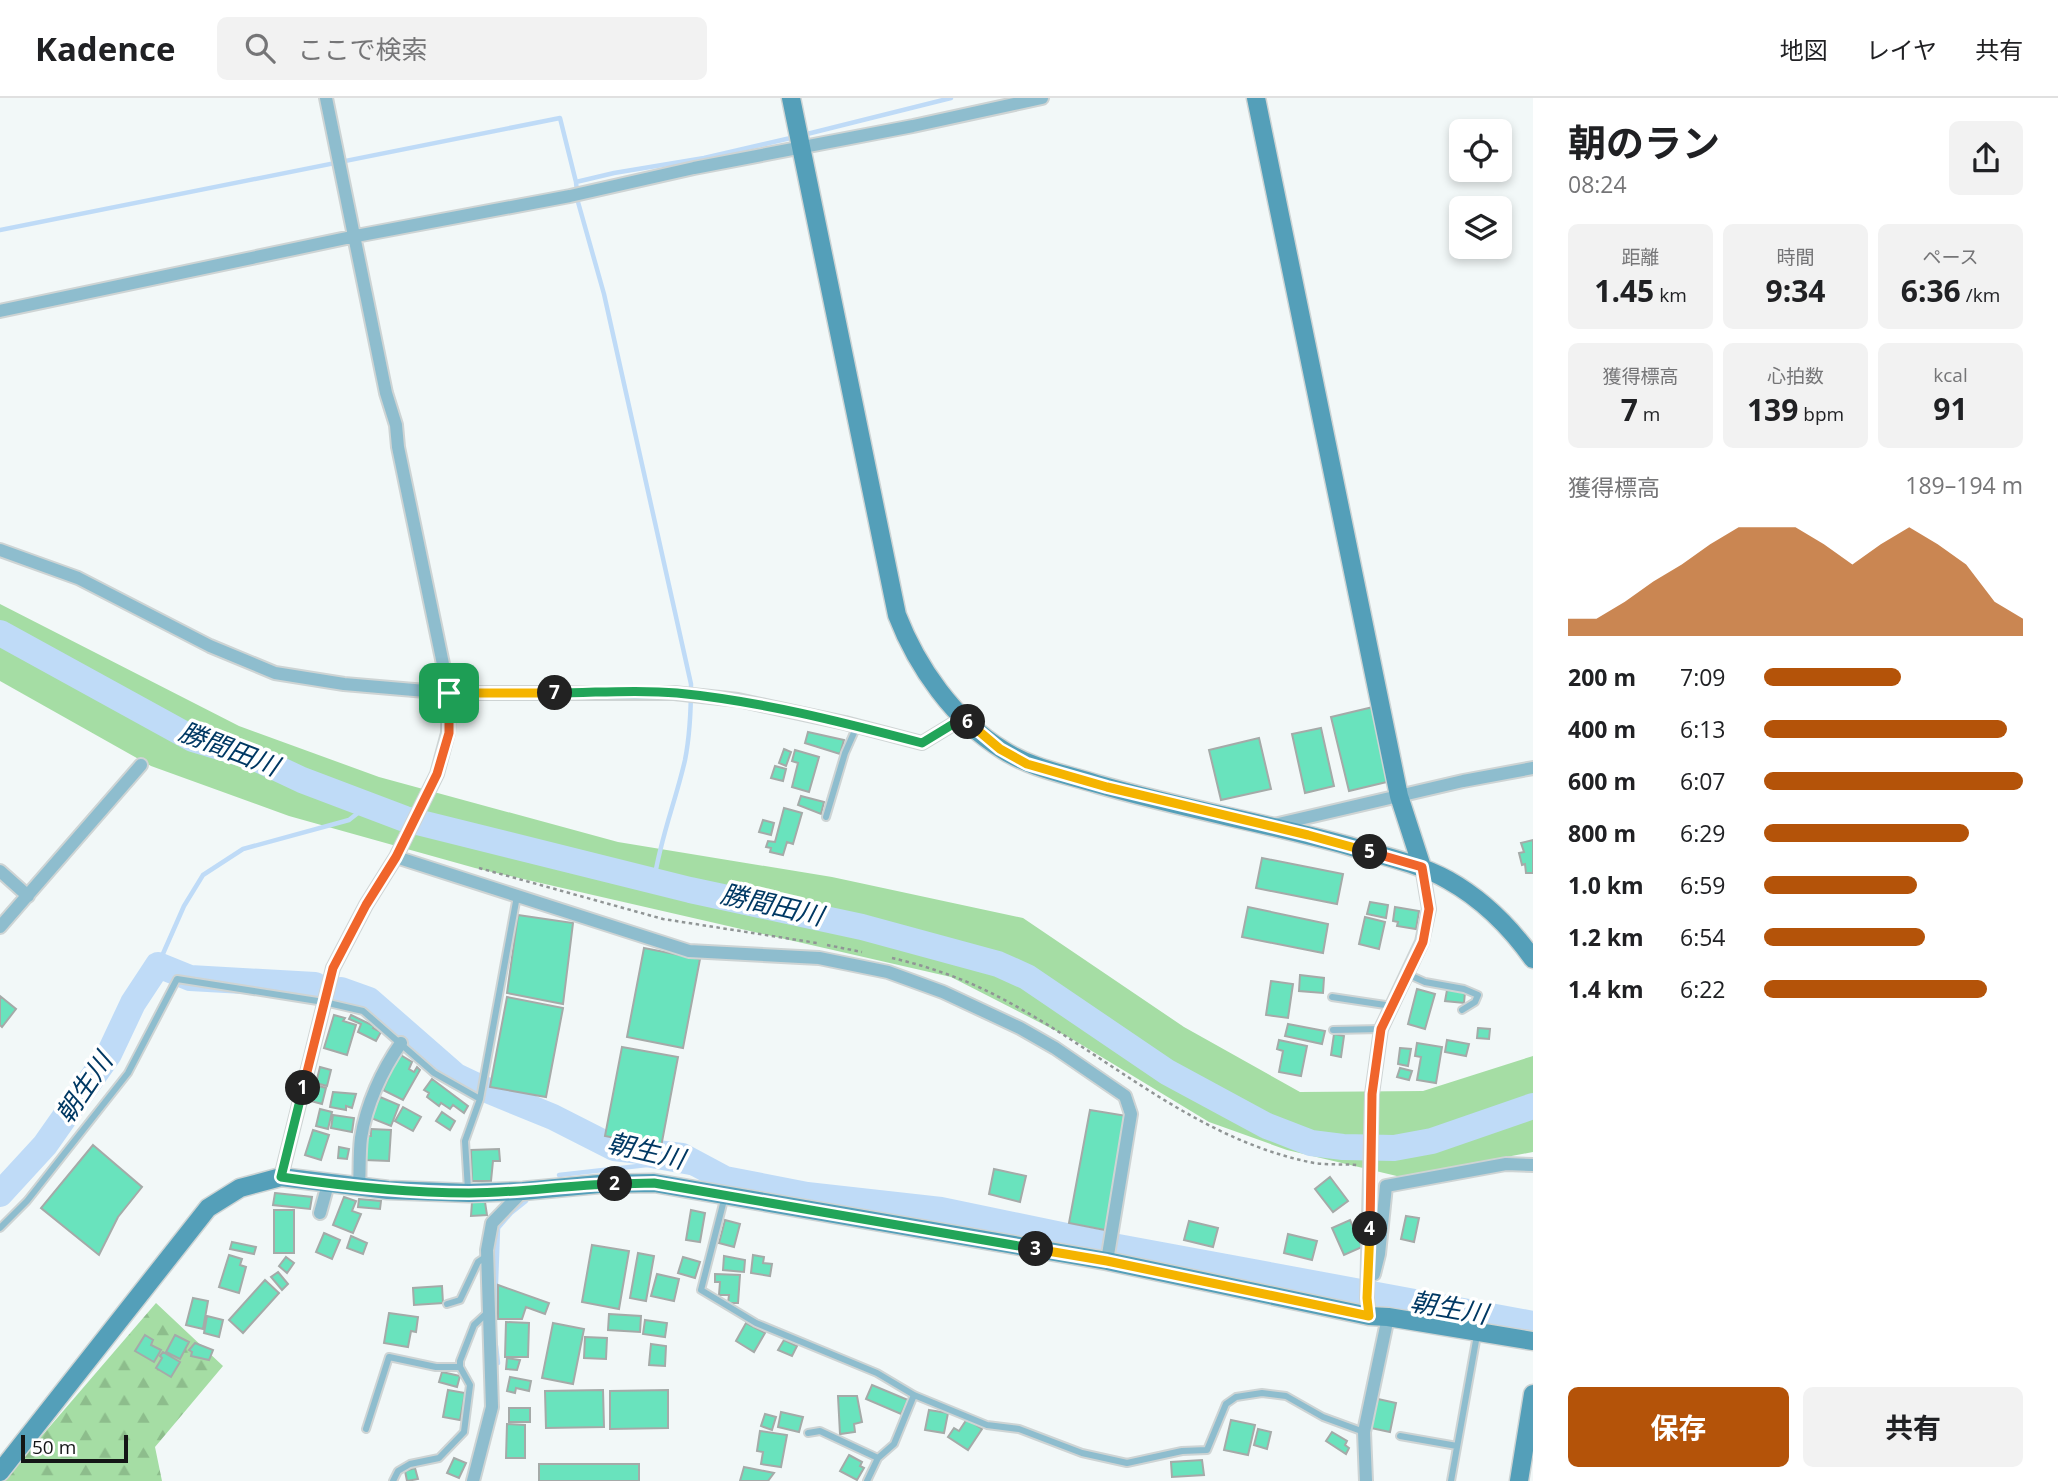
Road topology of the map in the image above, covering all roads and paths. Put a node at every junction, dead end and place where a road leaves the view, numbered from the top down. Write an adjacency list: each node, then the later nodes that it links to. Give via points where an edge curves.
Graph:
1 (326, 98): 6 (street)
2 (791, 98): 5 (street)
3 (1042, 98): 5 (street)
4 (1256, 98): 14 (street)
5 (799, 139): 6 (street, via 570,196); 10 (street, via 897,615 908,644 932,682)
6 (356, 236): 7 (street); 9 (street)
7 (0, 312)
8 (0, 550): 9 (street, via 78,578 210,646 275,673)
9 (449, 693): 11 (street, via 674,693 738,700); 17 (street, via 449,733 433,784)
10 (963, 718): 11 (street, via 922,743); 16 (street, via 1000,749 1027,764)
11 (857, 726): 15 (lane)
12 (141, 765): 22 (street)
13 (1533, 768): 14 (street)
14 (1399, 796): 16 (street); 19 (street)
15 (826, 817)
16 (1271, 826): 19 (street)
17 (396, 857): 21 (street); 29 (street, via 333,968)
18 (469, 866): 24 (path, via 663,919)
19 (1422, 867): 26 (street, via 1483,904); 27 (street, via 1429,909 1423,942)
20 (0, 871): 22 (street)
21 (517, 895): 35 (lane); 47 (street, via 689,951 819,958 888,972 943,992 1055,1048 1125,1096 1131,1114)
22 (28, 896): 23 (street)
23 (0, 927)
24 (864, 952)
25 (891, 958): 37 (path, via 995,995 1181,1111 1231,1136 1316,1163)
26 (1533, 959)
27 (1407, 974): 30 (street); 31 (lane, via 1478,995)
28 (1332, 998): 30 (lane)
29 (324, 1002): 34 (lane, via 363,1011); 38 (street); 45 (lane, via 177,979 128,1073)
30 (1392, 1006): 32 (street)
31 (1462, 1010)
32 (1381, 1029): 33 (lane); 37 (street, via 1372,1094)
33 (1333, 1030)
34 (401, 1043): 35 (lane, via 434,1073); 40 (street, via 369,1104 361,1140)
35 (480, 1099): 42 (lane, via 465,1141)
36 (1533, 1166): 49 (street, via 1506,1164 1386,1186)
37 (1370, 1169): 49 (street)
38 (281, 1177): 39 (street); 63 (street, via 240,1188 208,1208)
39 (328, 1184): 40 (street); 44 (street)
40 (359, 1187): 42 (street)
41 (523, 1191): 42 (street); 43 (street, via 654,1183); 46 (street, via 492,1223)
42 (469, 1193)
43 (726, 1195): 47 (street); 56 (lane, via 701,1290 756,1324 877,1373)
44 (320, 1213)
45 (0, 1228)
46 (487, 1256): 48 (lane, via 478,1262 460,1300); 50 (street)
47 (1107, 1261): 49 (street)
48 (447, 1304)
49 (1368, 1307): 51 (street)
50 (489, 1312): 54 (lane, via 474,1325); 65 (street, via 492,1407)
51 (1388, 1317): 52 (street); 58 (street)
52 (1478, 1331): 53 (street); 61 (lane)
53 (1533, 1341)
54 (460, 1367): 57 (lane, via 389,1357); 64 (lane, via 470,1385 464,1432 439,1458 410,1464 398,1471)
55 (1533, 1394): 69 (street)
56 (914, 1395): 58 (lane, via 987,1425 1019,1429 1082,1453 1127,1463 1208,1450 1226,1404 1236,1397 1262,1393 1286,1396 1323,1417); 62 (lane, via 894,1444)
57 (366, 1429)
58 (1364, 1432): 67 (street)
59 (808, 1433): 62 (lane, via 820,1431)
60 (1400, 1436): 61 (lane)
61 (1457, 1447): 68 (lane)
62 (878, 1458): 66 (lane)
63 (0, 1472)
64 (393, 1481)
65 (473, 1481)
66 (867, 1481)
67 (1366, 1481)
68 (1451, 1481)
69 (1519, 1481)

